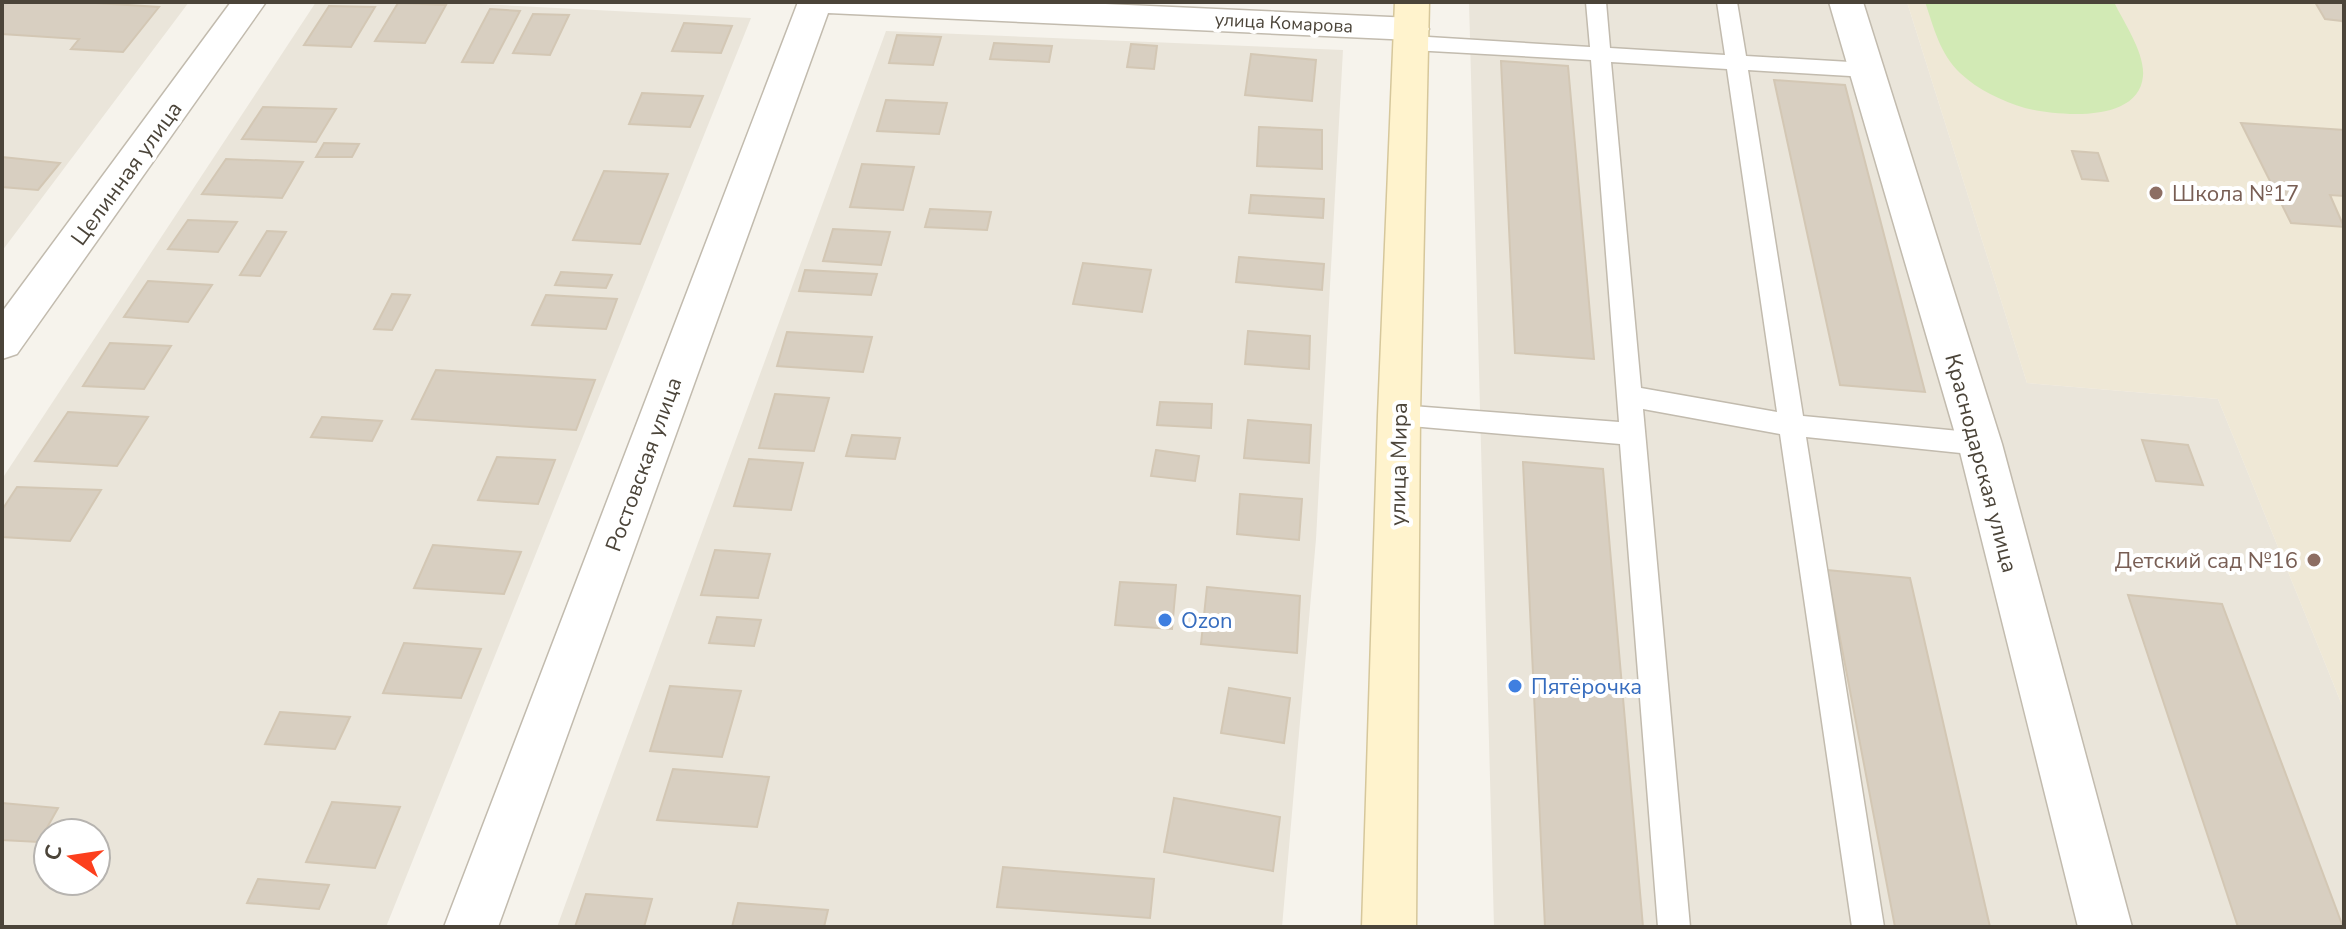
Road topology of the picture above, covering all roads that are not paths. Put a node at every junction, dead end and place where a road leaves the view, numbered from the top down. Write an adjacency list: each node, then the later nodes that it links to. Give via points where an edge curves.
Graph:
1 (249, 2): 10 (street, Целинная улица)
2 (818, 2): 6 (street, улица Комарова); 16 (street, Ростовская улица)
3 (1596, 2): 7 (lane)
4 (1727, 2): 8 (lane)
5 (1846, 2): 9 (street, Краснодарская улица)
6 (1412, 25): 7 (lane); 12 (main road, улица Мира)
7 (1600, 55): 8 (lane); 11 (lane)
8 (1738, 63): 9 (lane); 13 (lane)
9 (1867, 70): 15 (street, Краснодарская улица)
10 (5, 336)
11 (1629, 396): 13 (lane); 14 (lane)
12 (1399, 415): 14 (lane); 17 (main road, улица Мира)
13 (1789, 425): 15 (lane); 19 (lane)
14 (1631, 434): 18 (lane)
15 (1980, 444): 20 (street, Краснодарская улица)
16 (471, 927)
17 (1389, 927)
18 (1674, 927)
19 (1868, 927)
20 (2105, 927)

